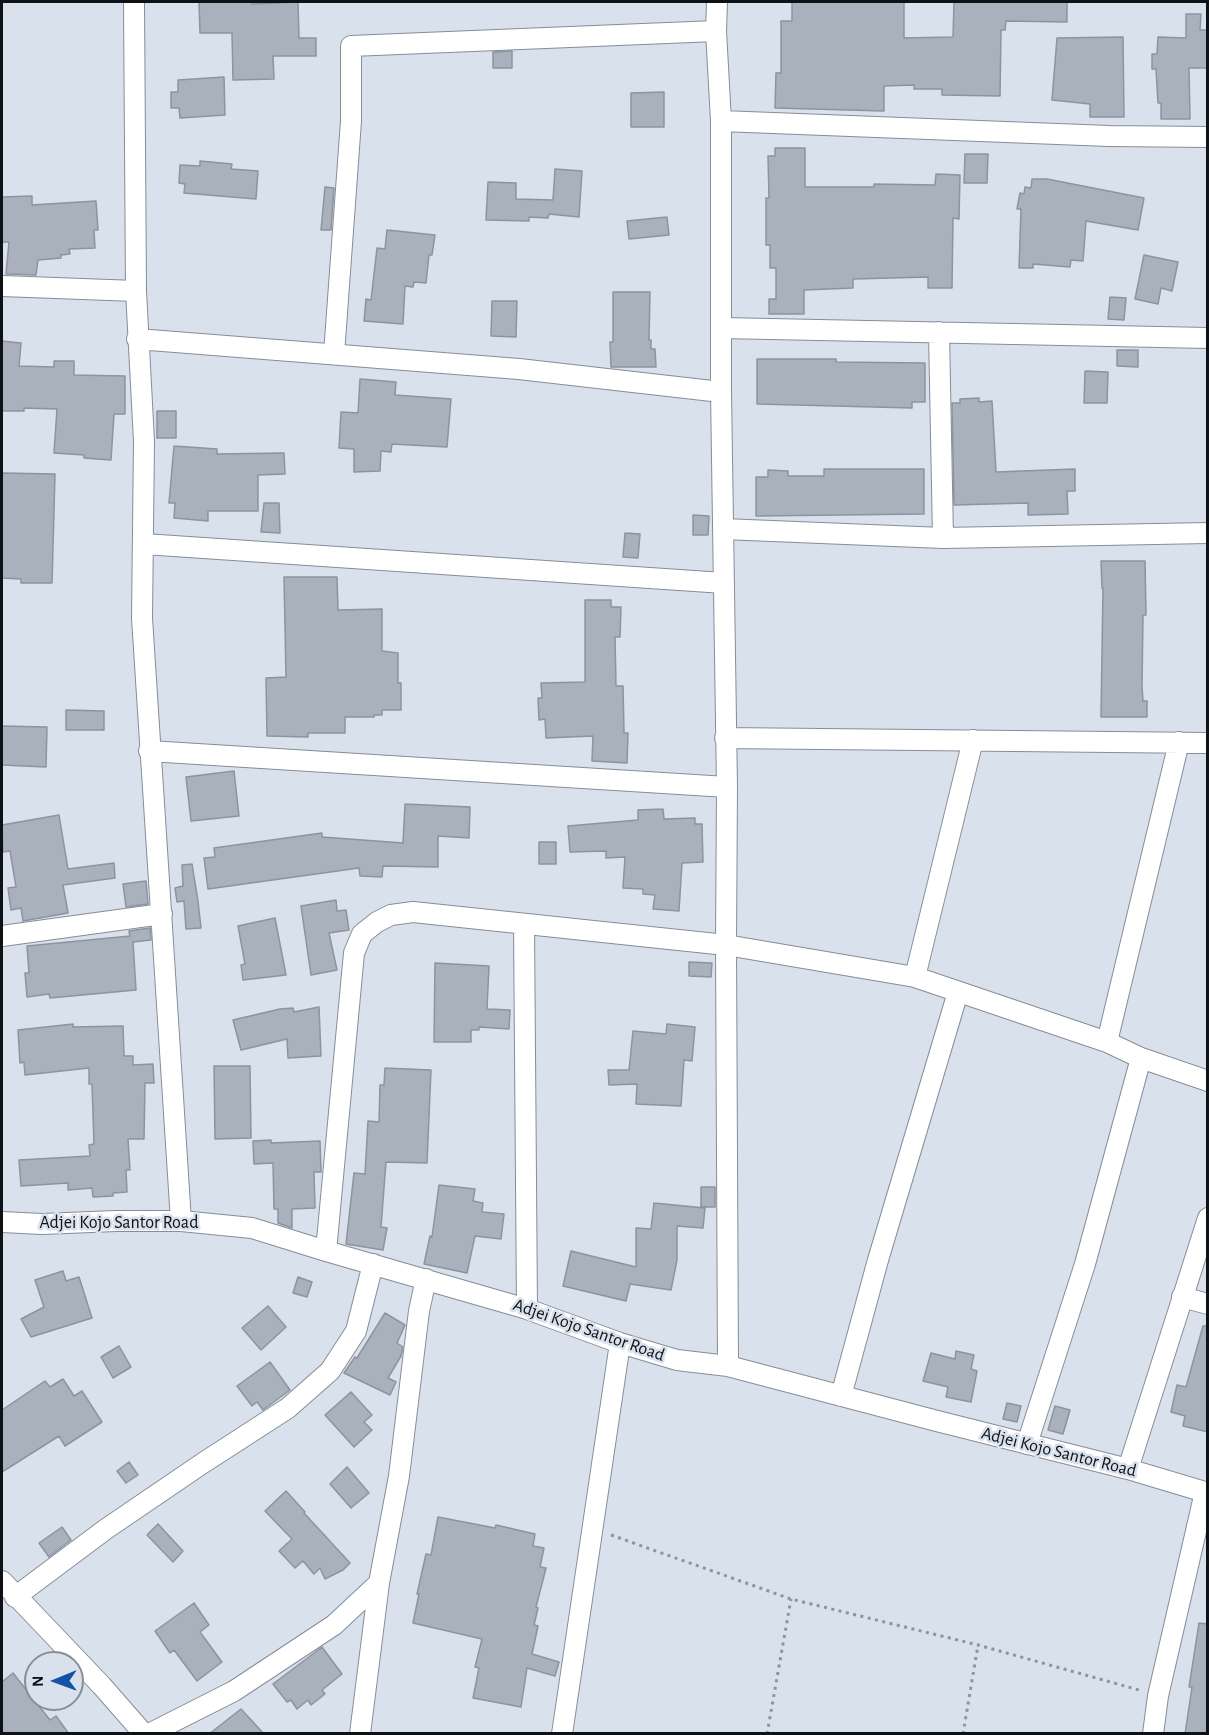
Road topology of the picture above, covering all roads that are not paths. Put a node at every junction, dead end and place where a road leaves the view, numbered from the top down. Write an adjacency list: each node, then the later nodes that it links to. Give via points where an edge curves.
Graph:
1 (134, 2): 7 (street)
2 (717, 2): 3 (street)
3 (716, 31): 4 (street); 12 (street, via 351,46 351,121)
4 (721, 121): 5 (street); 8 (street)
5 (1208, 137)
6 (2, 286): 7 (street)
7 (136, 291): 11 (street)
8 (721, 328): 9 (street); 13 (street)
9 (939, 332): 10 (street); 16 (street)
10 (1208, 338)
11 (137, 339): 12 (street); 17 (street, via 144,441)
12 (334, 354): 13 (street, via 519,369)
13 (721, 392): 14 (street)
14 (723, 528): 16 (street); 18 (street)
15 (1208, 533): 16 (street)
16 (943, 538)
17 (144, 544): 18 (street); 23 (street, via 142,618)
18 (724, 583): 19 (street)
19 (725, 738): 20 (street); 24 (street)
20 (973, 740): 21 (street); 29 (street)
21 (1179, 742): 22 (street); 31 (street)
22 (1208, 742)
23 (149, 751): 24 (street); 25 (street)
24 (727, 787): 28 (street)
25 (162, 914): 27 (street); 35 (street)
26 (524, 924): 28 (street); 37 (street, via 413,912 391,915 362,934 354,953); 42 (street)
27 (2, 936)
28 (726, 945): 29 (street); 44 (street)
29 (915, 977): 30 (street)
30 (958, 992): 31 (street); 45 (street)
31 (1107, 1042): 32 (street)
32 (1141, 1058): 33 (street); 46 (street, via 1085,1264)
33 (1208, 1081)
34 (1208, 1218): 40 (street)
35 (181, 1221): 36 (street, Adjei Kojo Santor Road); 37 (street, Adjei Kojo Santor Road, via 252,1228)
36 (2, 1222)
37 (326, 1251): 38 (street, Adjei Kojo Santor Road)
38 (373, 1264): 39 (street, Adjei Kojo Santor Road); 51 (street, via 356,1331 330,1371 288,1408 106,1529)
39 (426, 1279): 42 (street, Adjei Kojo Santor Road); 50 (street, via 399,1476)
40 (1182, 1297): 41 (street); 47 (street)
41 (1208, 1304)
42 (527, 1309): 43 (street, Adjei Kojo Santor Road)
43 (620, 1343): 44 (street, Adjei Kojo Santor Road, via 677,1360); 55 (street)
44 (728, 1366): 45 (street, Adjei Kojo Santor Road)
45 (841, 1396): 46 (street, Adjei Kojo Santor Road)
46 (1027, 1444): 47 (street, Adjei Kojo Santor Road)
47 (1128, 1469): 48 (street, Adjei Kojo Santor Road)
48 (1206, 1492): 56 (street, via 1158,1696)
49 (2, 1581): 51 (street)
50 (379, 1583): 53 (street, via 334,1625 244,1685); 54 (street)
51 (15, 1597): 52 (street)
52 (144, 1734)
53 (149, 1734)
54 (360, 1734)
55 (562, 1734)
56 (1153, 1734)

